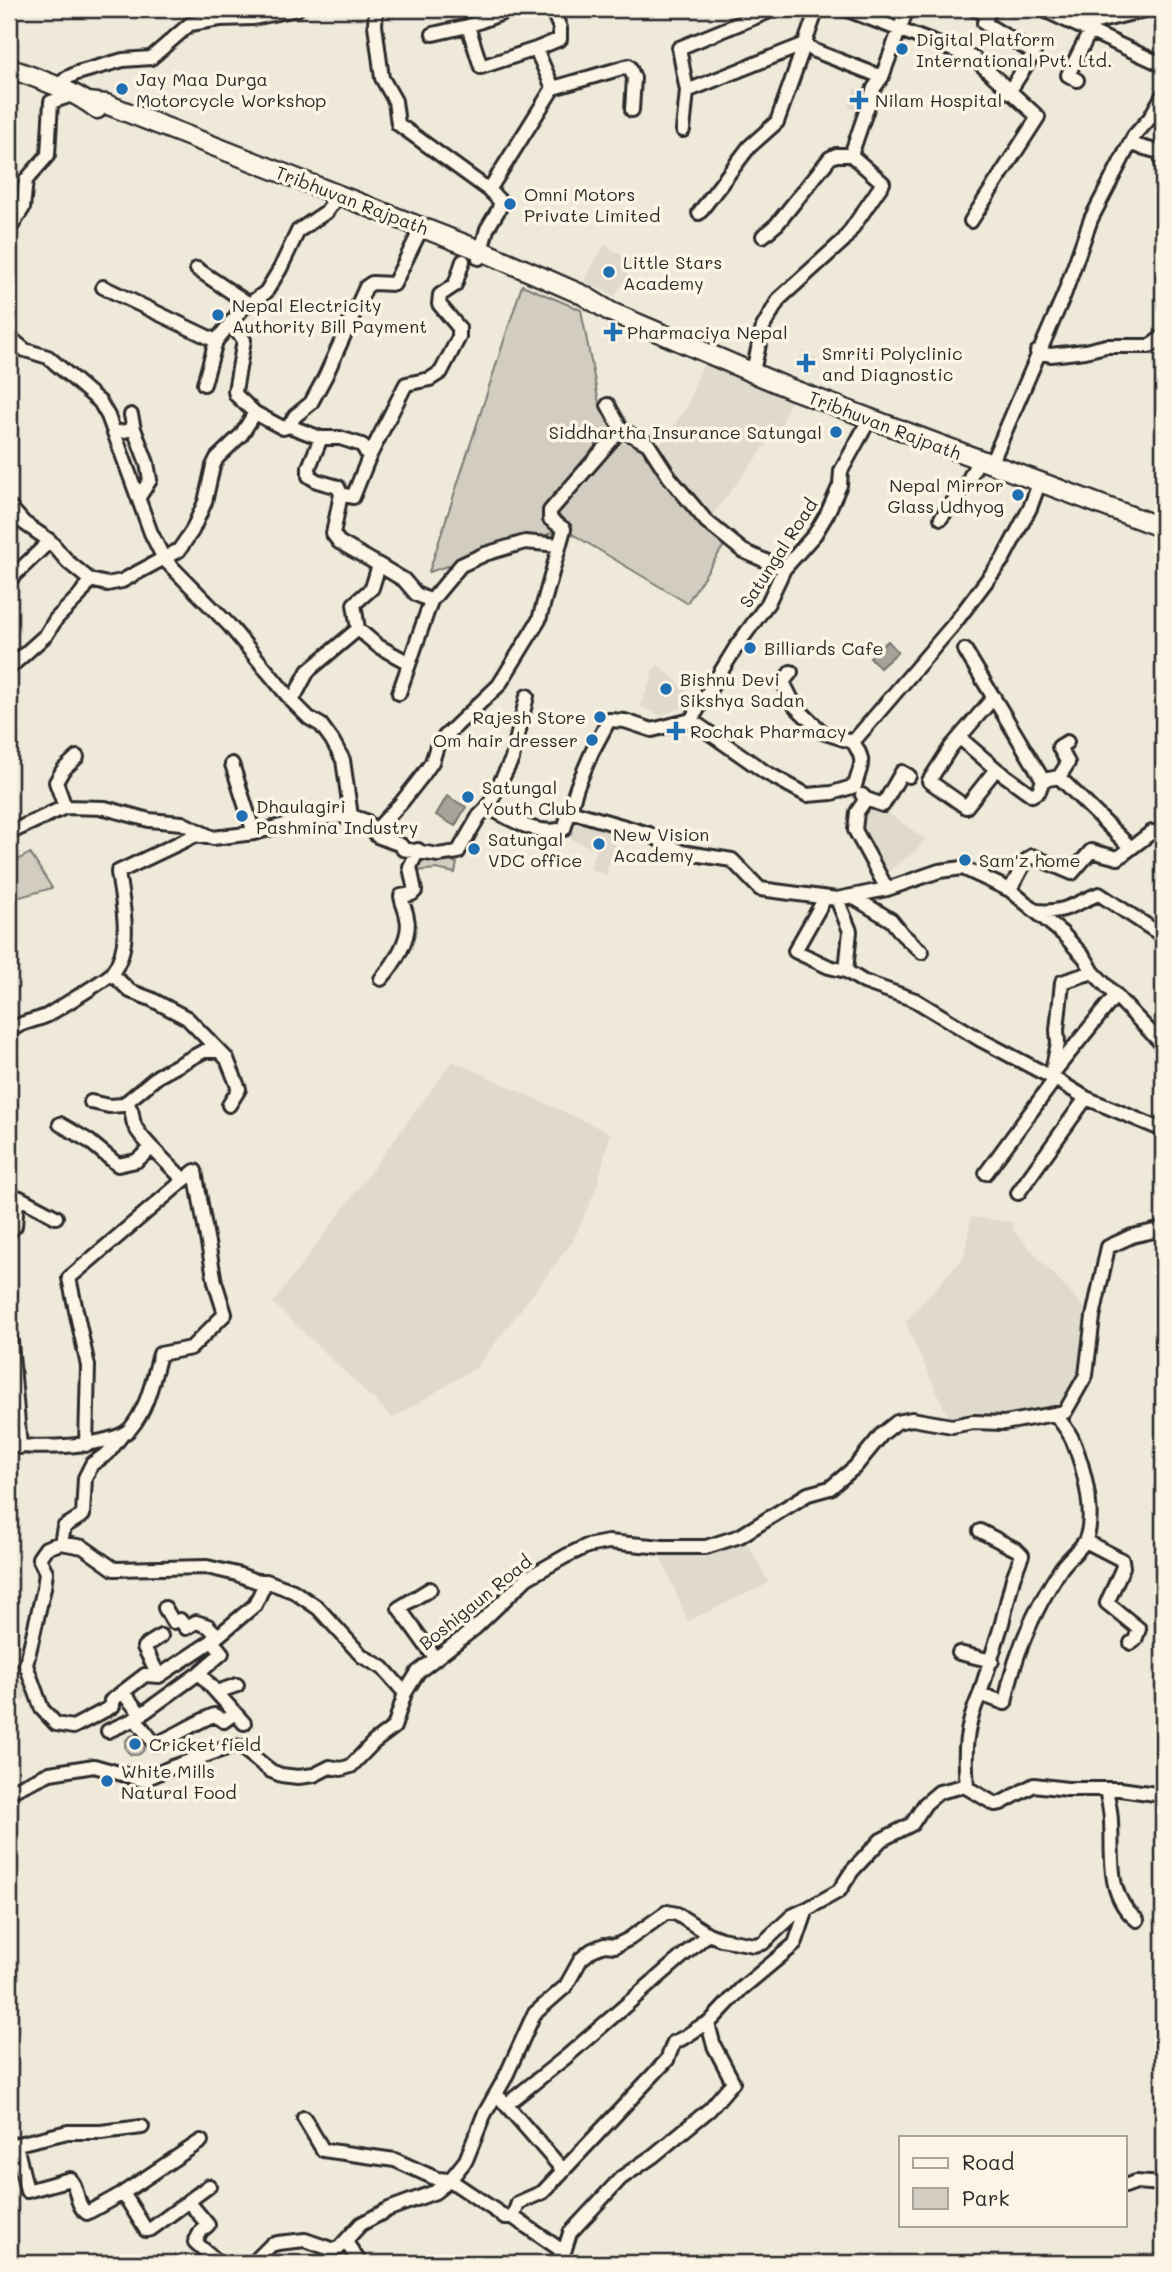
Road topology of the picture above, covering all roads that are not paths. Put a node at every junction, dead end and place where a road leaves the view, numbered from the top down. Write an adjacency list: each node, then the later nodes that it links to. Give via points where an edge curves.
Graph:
1 (297, 9): 26 (street, via 190,24 151,58 123,60 66,78)
2 (376, 9): 35 (street, via 382,78 395,101 398,124)
3 (513, 9): 14 (street)
4 (552, 9): 18 (street, via 560,39)
5 (775, 9): 24 (street, via 680,48)
6 (817, 9): 17 (street)
7 (845, 9): 15 (street)
8 (907, 9): 15 (street)
9 (974, 9): 25 (street, via 988,14 984,23 1034,53)
10 (1042, 9): 13 (street)
11 (1074, 9): 13 (street)
12 (1149, 9): 13 (street)
13 (1070, 21): 19 (street); 22 (street, via 1068,75)
14 (468, 26): 16 (street); 18 (street, via 481,67)
15 (898, 30): 21 (street); 25 (street, via 974,58)
16 (433, 34)
17 (805, 44): 21 (street); 24 (street); 37 (street, via 777,122 749,148)
18 (536, 50): 23 (street)
19 (1163, 65)
20 (9, 68): 26 (highway, Tribhuvan Rajpath)
21 (882, 77): 33 (street)
22 (1077, 80)
23 (552, 88): 28 (street, via 629,66 634,78); 35 (street)
24 (687, 91): 30 (street)
25 (1009, 92): 38 (street, via 1038,117)
26 (72, 94): 36 (highway, Tribhuvan Rajpath, via 99,110); 39 (street, via 51,102 48,155 26,180 23,208)
27 (1163, 95): 29 (street)
28 (632, 110)
29 (1159, 111): 31 (street)
30 (683, 130)
31 (1130, 144): 32 (street); 50 (street, via 1091,219)
32 (1162, 153): 34 (street)
33 (851, 155): 41 (street, via 830,158); 51 (street, via 883,183 844,240 779,299 763,327)
34 (1163, 169)
35 (489, 190): 42 (street, via 500,201 499,209)
36 (335, 199): 40 (highway, Tribhuvan Rajpath); 42 (highway, Tribhuvan Rajpath); 45 (street, via 327,212 298,231 266,292)
37 (699, 213)
38 (971, 221)
39 (9, 230)
40 (418, 235): 42 (highway, Tribhuvan Rajpath); 57 (street, via 394,284 366,287 326,377 311,403)
41 (763, 236)
42 (475, 257): 51 (highway, Tribhuvan Rajpath); 62 (street, via 455,285 440,295 439,304 459,328 452,352 441,372 406,384)
43 (197, 269): 45 (street)
44 (103, 287): 49 (street)
45 (249, 304): 46 (street)
46 (230, 323): 49 (street); 54 (street, via 244,340 236,396)
47 (9, 337): 60 (street, via 25,350 48,357 100,402)
48 (1163, 337): 50 (street, via 1150,346 1107,346 1051,355)
49 (216, 341): 52 (street)
50 (1037, 352): 63 (street, via 1025,386)
51 (753, 371): 56 (highway, Tribhuvan Rajpath)
52 (204, 384)
53 (608, 405): 59 (street)
54 (255, 413): 57 (street, via 283,428); 72 (street, via 217,458 192,531 179,550)
55 (131, 415): 58 (street)
56 (869, 419): 63 (highway, Tribhuvan Rajpath); 74 (street, Satungal Road, via 841,471 827,514)
57 (289, 426): 61 (street)
58 (134, 429): 60 (street); 66 (street, via 150,480)
59 (621, 429): 71 (street, via 550,511 550,519 564,529); 74 (street, via 648,444 706,521 743,551)
60 (115, 432): 66 (street)
61 (321, 438): 62 (street, via 348,439 362,445); 65 (street, via 309,476 338,486)
62 (369, 457): 65 (street, via 353,497)
63 (984, 462): 64 (highway, Tribhuvan Rajpath); 68 (street)
64 (1040, 481): 69 (highway, Tribhuvan Rajpath); 89 (street, via 1003,559)
65 (341, 494): 73 (street, via 333,534)
66 (139, 497): 72 (street)
67 (9, 506): 70 (street)
68 (941, 518)
69 (1163, 528)
70 (50, 541): 75 (street); 76 (street)
71 (559, 545): 77 (street, via 525,542 485,554 461,565); 103 (street, via 539,620 499,685 438,743 423,775)
72 (164, 559): 76 (street, via 122,581); 86 (street, via 235,632)
73 (379, 565): 77 (street); 78 (street, via 372,588 354,604)
74 (784, 569): 87 (street, Satungal Road, via 768,603)
75 (9, 580)
76 (90, 580): 81 (street, via 46,635)
77 (431, 601): 80 (street)
78 (358, 629): 80 (street); 86 (street, via 308,671)
79 (965, 650): 85 (street)
80 (409, 663): 83 (street)
81 (9, 668)
82 (791, 672): 89 (street, via 783,682 795,706 822,732)
83 (399, 693)
84 (527, 696): 100 (street, via 512,759)
85 (994, 697): 88 (street); 96 (street)
86 (292, 701): 102 (street, via 321,725 343,760)
87 (691, 720): 97 (street, via 807,795); 101 (street, via 652,730 609,720)
88 (960, 738): 93 (street); 93 (street, via 929,781 967,807)
89 (853, 742): 97 (street, via 862,755)
90 (1067, 742): 95 (street, via 1059,747 1068,764)
91 (77, 757): 99 (street, via 56,782)
92 (232, 764): 105 (street)
93 (996, 769): 96 (street, via 1032,795)
94 (909, 776): 98 (street, via 902,772 883,805)
95 (1059, 777): 96 (street); 108 (street)
96 (1043, 780)
97 (855, 786): 98 (street)
98 (866, 799): 110 (street, via 857,812 855,830)
99 (65, 807): 106 (street); 107 (street, via 105,808 182,823)
100 (488, 807): 101 (street, via 523,826 554,831 564,829); 109 (street, via 458,852 447,855)
101 (570, 811): 113 (street, via 649,834 681,852 733,860 760,889)
102 (351, 816): 103 (street, via 366,821); 105 (street, via 311,818)
103 (375, 831): 109 (street, via 403,849)
104 (1163, 832): 108 (street, via 1152,832)
105 (254, 833): 107 (street)
106 (9, 834)
107 (213, 838): 119 (street, via 196,835 118,872 125,944)
108 (1131, 848): 111 (street, via 1118,858 1091,851 1072,873 1032,856)
109 (418, 850): 120 (street, via 410,867 415,891 401,896 409,922 403,945)
110 (887, 889): 111 (street, via 939,871 963,868); 112 (street)
111 (1010, 890): 114 (street)
112 (853, 897): 113 (street); 116 (street, via 891,920)
113 (831, 898): 117 (street, via 850,931); 117 (street, via 795,951)
114 (1036, 911): 115 (street, via 1071,908 1099,894); 118 (street, via 1085,957)
115 (1163, 936)
116 (922, 953)
117 (846, 971): 125 (street, via 915,1000)
118 (1093, 972): 121 (street); 125 (street, via 1065,980 1059,987)
119 (112, 974): 122 (street, via 39,1019); 124 (street, via 130,991 187,1018)
120 (381, 979)
121 (1116, 995): 123 (street); 125 (street)
122 (11, 1027)
123 (1163, 1044)
124 (219, 1051): 128 (street, via 204,1051 158,1076); 129 (street, via 239,1089)
125 (1053, 1078): 126 (street); 133 (street)
126 (1086, 1098): 131 (street); 135 (street)
127 (91, 1102): 128 (street, via 120,1106)
128 (126, 1102): 132 (street)
129 (229, 1105)
130 (60, 1124): 132 (street, via 118,1165 136,1161)
131 (1163, 1130)
132 (152, 1149): 134 (street)
133 (986, 1173)
134 (184, 1180): 141 (street, via 195,1171 225,1314 191,1348 160,1354 147,1401); 143 (street, via 69,1278 88,1366)
135 (1018, 1193)
136 (56, 1217): 138 (street, via 20,1198 15,1226)
137 (1163, 1229): 140 (street, via 1108,1247 1086,1375 1071,1405)
138 (9, 1232)
139 (9, 1341): 142 (street)
140 (1055, 1414): 145 (street, via 1072,1438 1084,1479 1090,1505); 154 (street, Boshigaun Road, via 952,1426 912,1419 897,1422 830,1488 808,1494 740,1536 706,1546 608,1542 566,1556 527,1578 475,1628)
141 (122, 1435): 143 (street); 146 (street, via 92,1464 85,1478 83,1515 64,1527)
142 (14, 1445): 143 (street)
143 (86, 1445)
144 (980, 1531): 155 (street, via 1022,1555)
145 (1085, 1541): 152 (street, via 1122,1560 1107,1603 1139,1629); 162 (street, via 1064,1564 1030,1621 1018,1648 1005,1703)
146 (61, 1543): 147 (street, via 83,1547 114,1569 207,1567); 159 (street, via 46,1548 39,1558 46,1572 26,1665 42,1709 56,1724 73,1727 113,1706 111,1701)
147 (266, 1581): 151 (street, via 255,1605); 161 (street, via 293,1591 318,1608 362,1656 383,1668)
148 (430, 1589): 154 (street, via 399,1608)
149 (165, 1608): 151 (street, via 173,1622 180,1620 186,1628 196,1622 208,1626 215,1633)
150 (161, 1636): 157 (street, via 144,1647)
151 (212, 1641): 156 (street, via 222,1653); 157 (street)
152 (1132, 1643)
153 (960, 1653): 155 (street)
154 (435, 1658): 161 (street, Boshigaun Road, via 418,1672)
155 (992, 1661): 162 (street)
156 (199, 1672): 160 (street); 163 (street)
157 (159, 1676): 159 (street, via 145,1675)
158 (237, 1685): 160 (street)
159 (122, 1692): 163 (street)
160 (217, 1692): 163 (street, via 239,1718 223,1721 214,1715 155,1744)
161 (405, 1693): 167 (street, Boshigaun Road, via 394,1727 351,1766 341,1769 330,1767 298,1777 281,1775 241,1747 232,1746 143,1780 93,1766 50,1773)
162 (980, 1694): 165 (street, via 969,1721)
163 (137, 1716): 164 (street)
164 (108, 1731)
165 (964, 1786): 166 (street, via 995,1804 1034,1786); 169 (street, via 939,1792 912,1824 881,1840 839,1891)
166 (1106, 1789): 168 (street); 170 (street, via 1111,1868 1125,1911)
167 (9, 1792)
168 (1163, 1795)
169 (807, 1909): 171 (street, via 792,1916 763,1943); 172 (street, via 795,1944)
170 (1137, 1920)
171 (708, 1934): 173 (street, via 667,1912 629,1939 592,1950 581,1959 566,1986 534,2014); 174 (street)
172 (708, 2024): 179 (street, via 674,2042 667,2060); 188 (street, via 733,2082 710,2109 621,2178 570,2234)
173 (496, 2094): 174 (street); 180 (street, via 466,2160)
174 (506, 2105): 179 (street)
175 (304, 2118): 180 (street, via 323,2150 396,2160 437,2179)
176 (142, 2127): 178 (street, via 68,2132)
177 (201, 2141): 184 (street)
178 (13, 2145): 184 (street, via 27,2191 70,2179 87,2214)
179 (563, 2169): 186 (street, via 543,2192 518,2203)
180 (450, 2180): 186 (street, via 505,2217); 187 (street, via 435,2192 388,2208 361,2224)
181 (1163, 2184): 183 (street)
182 (209, 2186): 185 (street)
183 (1126, 2186)
184 (123, 2193): 185 (street, via 146,2230)
185 (188, 2201): 189 (street, via 208,2225 195,2242)
186 (513, 2217): 188 (street)
187 (345, 2242): 190 (street, via 338,2249 305,2240 278,2243); 191 (street)
188 (560, 2259)
189 (219, 2263)
190 (253, 2263)
191 (360, 2263)

